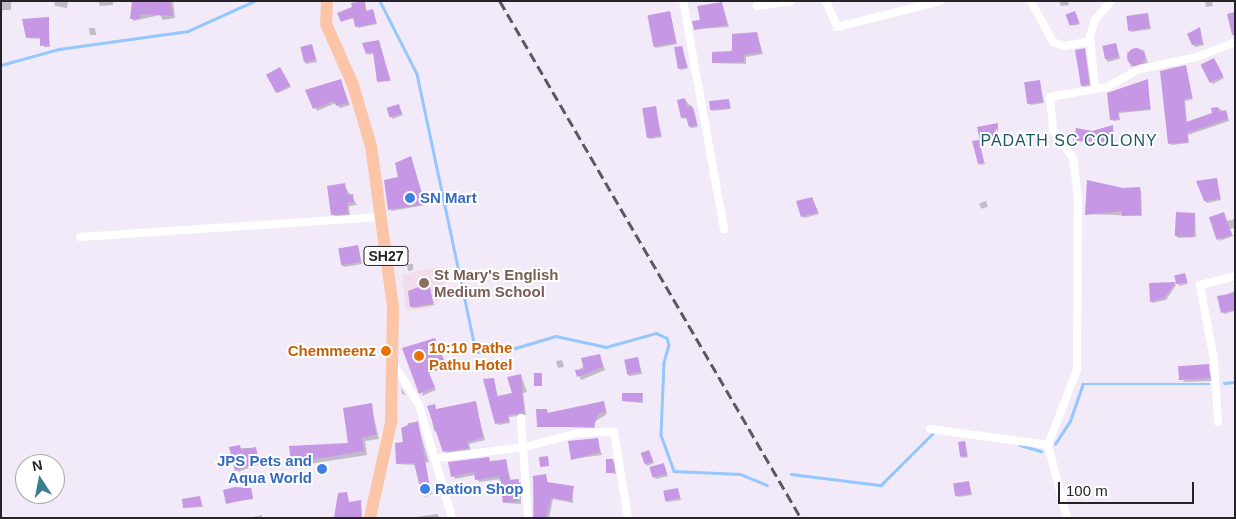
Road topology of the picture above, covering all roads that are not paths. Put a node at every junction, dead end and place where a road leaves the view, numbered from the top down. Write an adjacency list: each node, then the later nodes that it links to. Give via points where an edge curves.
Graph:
1 (328, 1): 12 (main road, SH27, via 326,24 365,118)
2 (683, 1): 13 (street)
3 (790, 1): 8 (street)
4 (826, 1): 5 (street, via 837,27)
5 (940, 1)
6 (1031, 1): 9 (street, via 1053,42 1064,46)
7 (1111, 1): 9 (street, via 1095,20)
8 (757, 6)
9 (1090, 42): 11 (street)
10 (1235, 42): 11 (street, via 1196,57 1140,69)
11 (1095, 89): 20 (street, via 1050,97 1053,130 1073,158 1078,236 1077,370)
12 (380, 217): 14 (street); 16 (main road, SH27, via 393,307)
13 (724, 230)
14 (80, 237)
15 (1235, 276): 18 (street, via 1200,285 1214,360)
16 (395, 366): 22 (street, via 412,390); 23 (main road, SH27, via 391,423)
17 (522, 418): 21 (street)
18 (1218, 422)
19 (930, 429): 20 (street, via 950,428)
20 (1048, 445): 27 (street)
21 (525, 447): 22 (street); 25 (street); 26 (street, via 578,433 614,432)
22 (437, 458): 24 (street)
23 (370, 518)
24 (452, 518)
25 (528, 518)
26 (628, 518)
27 (1067, 518)

